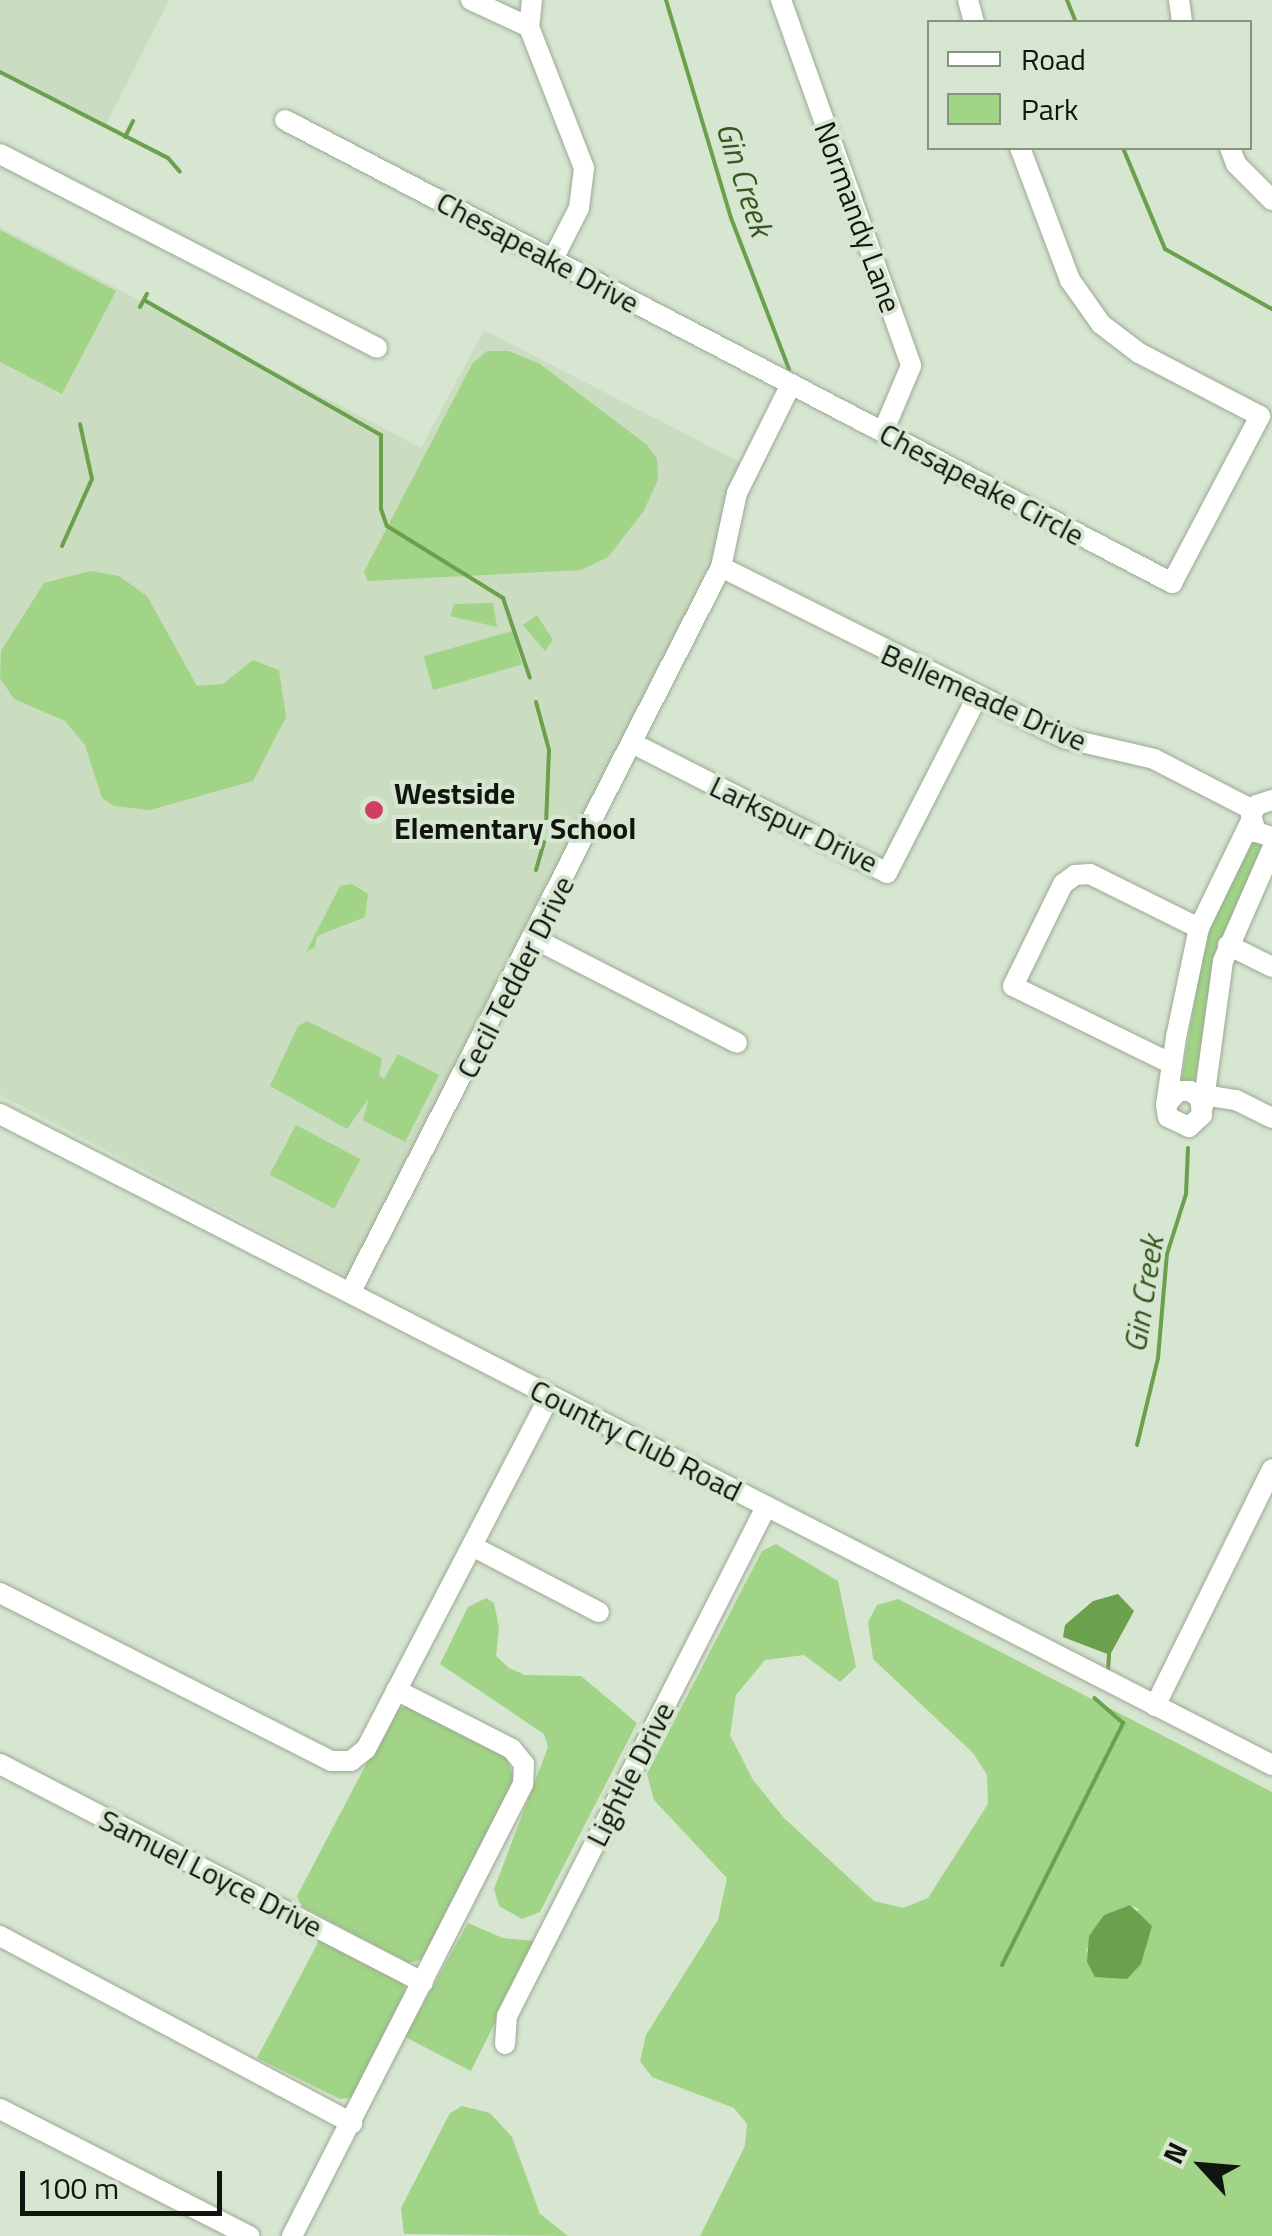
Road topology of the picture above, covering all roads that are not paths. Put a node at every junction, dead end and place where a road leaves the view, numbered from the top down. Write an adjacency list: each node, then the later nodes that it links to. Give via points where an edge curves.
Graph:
1 (471, 0): 4 (street)
2 (532, 0): 4 (street)
3 (781, 0): 13 (street, Normandy Lane, via 911,366)
4 (529, 27): 10 (street, via 584,168 578,208)
5 (285, 120): 10 (street, Chesapeake Drive)
6 (1021, 150): 13 (street, Chesapeake Circle, via 1070,280 1102,324 1139,353 1260,416 1172,583)
7 (1231, 150): 9 (street, via 1256,189)
8 (0, 154): 11 (street)
9 (1272, 200)
10 (553, 258): 12 (street, Chesapeake Drive)
11 (376, 348)
12 (791, 384): 13 (street, Chesapeake Circle); 14 (street, Cecil Tedder Drive, via 737,493)
13 (883, 432)
14 (721, 567): 15 (street, Bellemeade Drive); 16 (street, Cecil Tedder Drive)
15 (977, 697): 16 (street, Larkspur Drive, via 887,873); 17 (street, Bellemeade Drive, via 1070,741 1154,759)
16 (634, 744): 21 (street, Cecil Tedder Drive)
17 (1259, 810): 18 (street, Bellemeade Drive, via 1256,832); 20 (street)
18 (1272, 837)
19 (1272, 848): 22 (street)
20 (1200, 928): 25 (street); 25 (street, via 1090,874 1075,875 1062,884 1012,986)
21 (535, 939): 24 (street); 29 (street, Cecil Tedder Drive)
22 (1228, 946): 23 (street); 26 (street, via 1212,1010)
23 (1272, 967)
24 (737, 1043)
25 (1172, 1064): 26 (street, via 1166,1105 1172,1122 1194,1124)
26 (1204, 1102): 28 (street, via 1236,1100)
27 (0, 1114): 29 (street, Country Club Road)
28 (1272, 1118)
29 (350, 1294): 30 (street, Country Club Road)
30 (550, 1396): 32 (street, Country Club Road); 33 (street)
31 (1272, 1469): 37 (street)
32 (766, 1507): 37 (street, Country Club Road); 42 (street, Lightle Drive, via 507,2016)
33 (472, 1546): 35 (street); 36 (street)
34 (0, 1593): 36 (street, via 332,1761 351,1761 366,1749)
35 (599, 1612)
36 (396, 1690): 41 (street, via 512,1750 524,1764 523,1784)
37 (1155, 1706): 39 (street, Country Club Road)
38 (0, 1764): 41 (street, Samuel Loyce Drive)
39 (1272, 1766)
40 (0, 1936): 44 (street)
41 (422, 1982): 44 (street)
42 (505, 2044)
43 (0, 2109): 45 (street)
44 (352, 2123): 46 (street)
45 (249, 2236)
46 (292, 2236)

